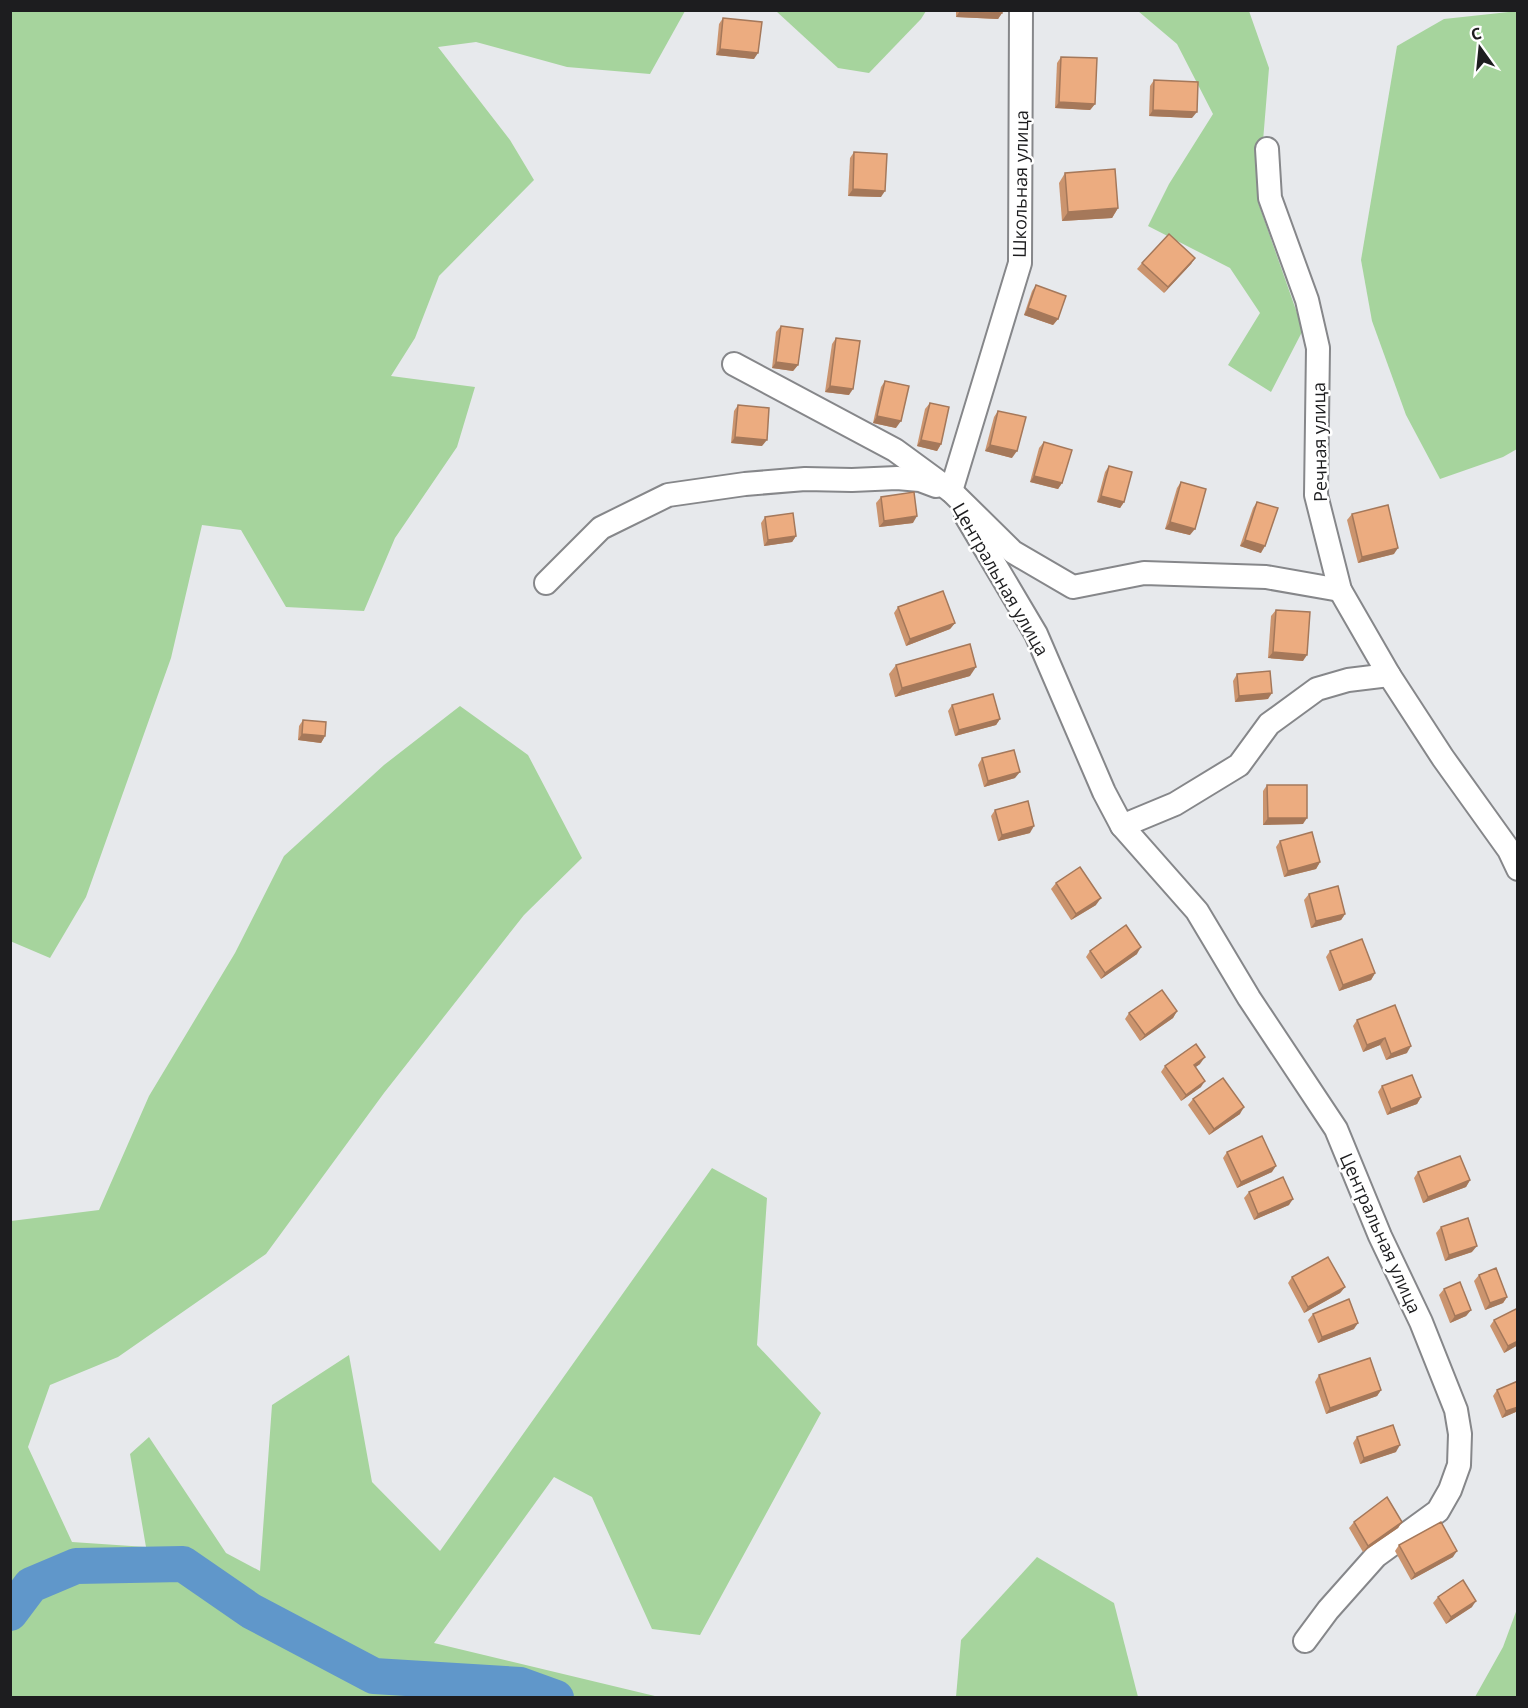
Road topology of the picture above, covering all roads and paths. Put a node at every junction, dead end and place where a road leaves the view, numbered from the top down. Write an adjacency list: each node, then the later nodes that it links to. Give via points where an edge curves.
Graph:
1 (1021, 10): 4 (street, Школьная улица, via 1020,263)
2 (1268, 149): 6 (street, Речная улица, via 1270,198 1307,300 1318,348 1316,495)
3 (734, 364): 4 (street, via 895,450)
4 (951, 492): 5 (street, via 920,480 897,478 804,479 668,495 601,528); 6 (street, Центральная улица, via 1013,552 1073,587 1144,573 1266,577); 8 (street, Центральная улица, via 1036,634)
5 (546, 583)
6 (1340, 590): 7 (street, Речная улица)
7 (1389, 675): 8 (street, via 1317,689 1269,724 1239,765 1175,804); 9 (street, Речная улица, via 1509,850)
8 (1122, 826): 10 (street, Центральная улица, via 1197,911 1336,1130 1456,1410 1459,1465 1438,1511 1376,1556)
9 (1518, 869)
10 (1305, 1641)

